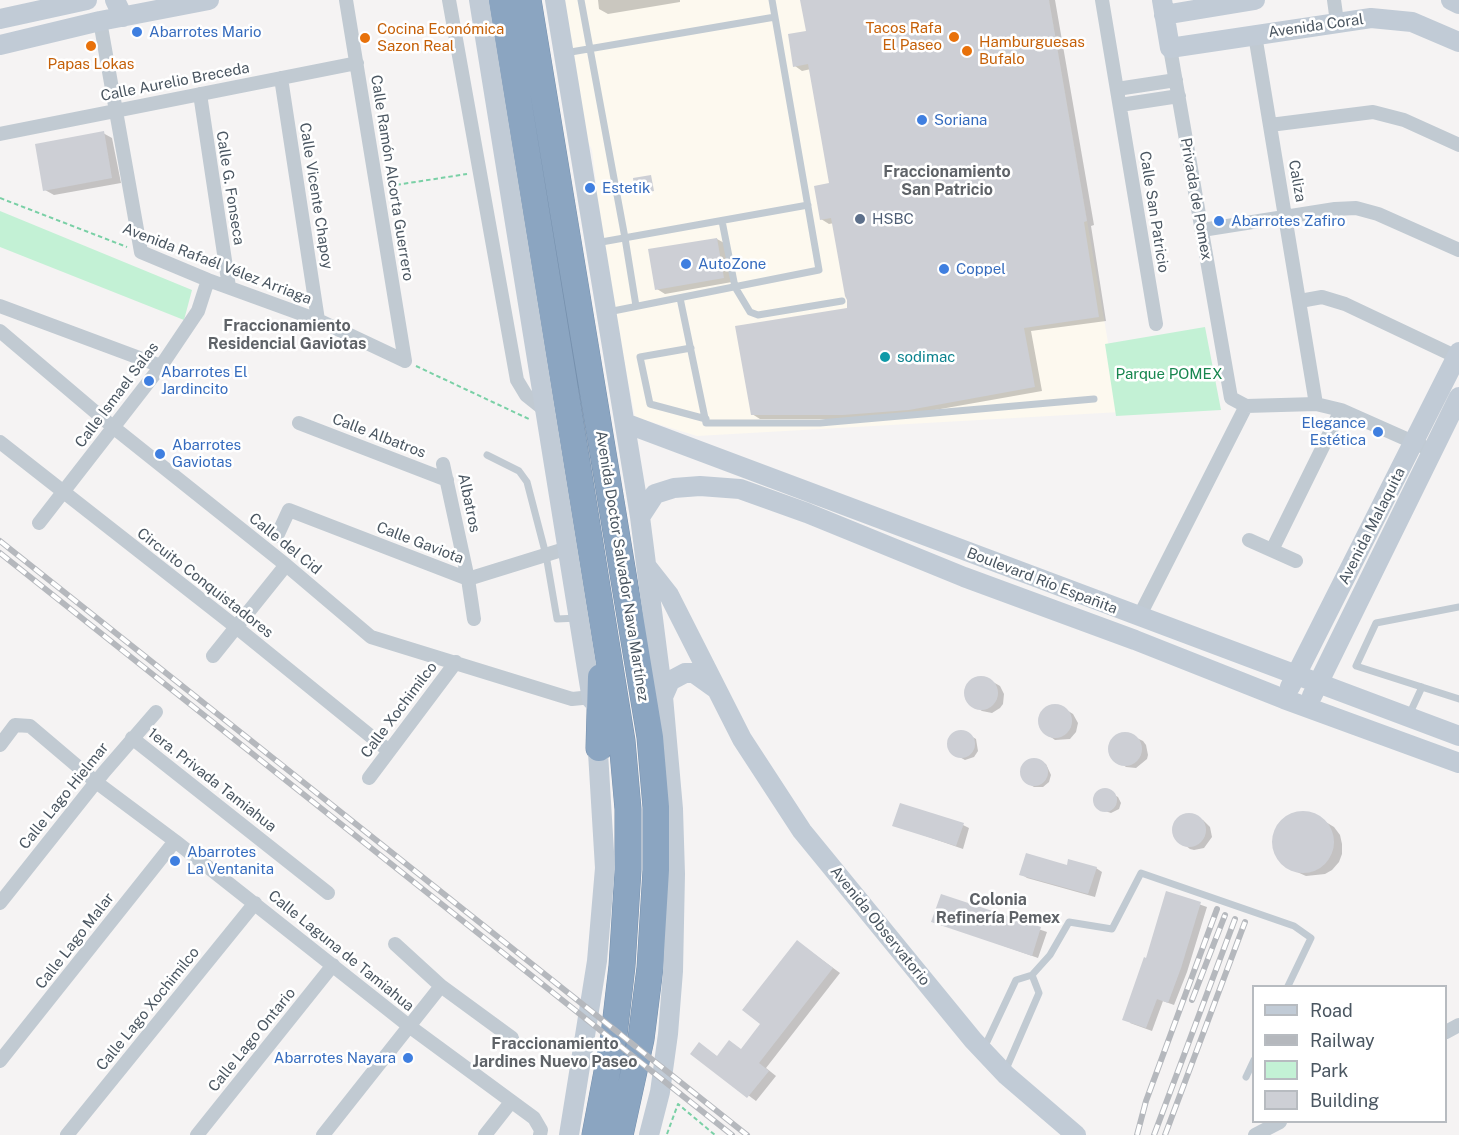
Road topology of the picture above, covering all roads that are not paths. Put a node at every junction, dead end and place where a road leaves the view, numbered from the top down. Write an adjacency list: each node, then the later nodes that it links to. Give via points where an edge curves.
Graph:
1 (88, 0): 18 (main road); 19 (main road)
2 (209, 0): 16 (main road)
3 (346, 0): 27 (street, Calle Ramón Alcorta Guerrero)
4 (449, 0): 67 (street, via 517,380)
5 (528, 0): 117 (highway, Avenida Doctor Salvador Nava Martínez, via 650,737)
6 (555, 0): 26 (main road, Avenida Doctor Salvador Nava Martínez)
7 (581, 0): 24 (lane)
8 (772, 0): 17 (lane)
9 (1102, 0): 30 (street, Calle San Patricio)
10 (1254, 0): 15 (main road)
11 (1334, 0): 20 (street)
12 (1451, 0): 14 (main road)
13 (484, 2): 67 (main road, Avenida Doctor Salvador Nava Martínez); 90 (highway, Avenida Doctor Salvador Nava Martínez, via 516,82)
14 (1459, 4)
15 (1163, 7): 25 (main road, Privada de Pomex)
16 (119, 8): 19 (main road)
17 (775, 17): 24 (lane); 38 (lane)
18 (0, 19)
19 (100, 21): 23 (main road); 34 (street)
20 (1337, 22): 21 (main road, Avenida Coral); 22 (main road, Avenida Coral, via 1371,18 1412,22)
21 (1255, 35): 25 (main road, Avenida Coral); 35 (street, Caliza)
22 (1459, 42)
23 (0, 45)
24 (589, 48): 26 (lane); 42 (lane)
25 (1170, 48): 29 (street, Privada de Pomex)
26 (565, 52): 43 (main road, Avenida Doctor Salvador Nava Martínez)
27 (357, 63): 28 (street, Calle Aurelio Breceda); 59 (street, Calle Ramón Alcorta Guerrero)
28 (281, 78): 31 (street, Calle Aurelio Breceda); 54 (street, Calle Vicente Chapoy)
29 (1176, 80): 30 (street); 32 (street, Privada de Pomex)
30 (1116, 89): 33 (street, Calle San Patricio)
31 (200, 94): 34 (street, Calle Aurelio Breceda); 46 (street, Calle G. Fonseca)
32 (1179, 96): 33 (street); 41 (street, Privada de Pomex)
33 (1120, 105): 55 (street, Calle San Patricio)
34 (117, 111): 36 (street, Calle Aurelio Breceda); 45 (street, Avenida Rafaél Vélez Arriaga, via 141,252)
35 (1270, 125): 37 (street, via 1373,112 1404,120); 39 (street, Caliza)
36 (0, 134)
37 (1459, 145)
38 (808, 206): 40 (lane); 47 (lane, via 819,270)
39 (1286, 217): 41 (street); 44 (street, via 1356,208); 50 (street, Caliza)
40 (722, 221): 42 (lane); 47 (lane)
41 (1202, 230): 64 (street, Privada de Pomex, via 1231,398)
42 (625, 238): 43 (lane); 52 (lane)
43 (596, 243): 53 (main road, Avenida Doctor Salvador Nava Martínez)
44 (1459, 250)
45 (207, 283): 46 (street, Avenida Rafaél Vélez Arriaga); 60 (street, Calle Ismael Salas, via 198,311)
46 (229, 287): 54 (street, Avenida Rafaél Vélez Arriaga)
47 (735, 287): 48 (lane); 49 (lane, via 750,312 759,315)
48 (680, 298): 52 (lane); 57 (lane)
49 (842, 301)
50 (1300, 301): 58 (street, via 1322,297 1345,304); 63 (street, Caliza)
51 (0, 306): 60 (street)
52 (636, 306): 53 (lane)
53 (606, 312): 69 (main road, Avenida Doctor Salvador Nava Martínez)
54 (318, 320): 59 (street, Avenida Rafaél Vélez Arriaga)
55 (1156, 324)
56 (0, 331): 70 (street, Calle del Cid)
57 (691, 348): 66 (lane); 66 (lane, via 640,357 650,404)
58 (1458, 356): 72 (main road, Avenida Malaquita)
59 (405, 361)
60 (161, 366): 70 (street, Calle Ismael Salas)
61 (1459, 397): 73 (main road, Avenida Malaquita)
62 (1094, 399): 66 (lane, via 820,423 706,423)
63 (1316, 404): 64 (street); 65 (street)
64 (1246, 406): 91 (street)
65 (1341, 410): 72 (street); 83 (street)
66 (705, 419)
67 (548, 420): 82 (main road, Avenida Doctor Salvador Nava Martínez)
68 (299, 423): 76 (street, Calle Albatros)
69 (625, 423): 78 (main road, Avenida Doctor Salvador Nava Martínez); 91 (main road, Boulevard Río Españita)
70 (113, 428): 77 (street, Calle Ismael Salas); 86 (street, Calle del Cid)
71 (0, 442): 77 (street, Circuito Conquistadores)
72 (1414, 442): 73 (street); 96 (main road, Avenida Malaquita)
73 (1432, 451): 97 (main road, Avenida Malaquita)
74 (487, 455): 84 (lane, via 519,471 527,482)
75 (443, 464): 76 (street, Albatros)
76 (447, 480): 88 (street, Albatros)
77 (63, 492): 79 (street, Calle Ismael Salas); 93 (street, Circuito Conquistadores)
78 (640, 517): 87 (main road, Avenida Doctor Salvador Nava Martínez); 102 (main road, Boulevard Río Españita, via 655,494 674,488 740,489)
79 (39, 523)
80 (276, 536): 88 (street, Calle Gaviota, via 289,510)
81 (1249, 540): 83 (street)
82 (568, 548): 84 (street, Calle Gaviota); 90 (main road, Avenida Doctor Salvador Nava Martínez)
83 (1272, 550): 85 (street)
84 (546, 555): 88 (street, Calle Gaviota); 90 (lane, via 557,619)
85 (1296, 561)
86 (286, 565): 93 (street); 95 (street, Calle del Cid, via 371,637)
87 (647, 567): 99 (main road, Avenida Observatorio, via 669,595); 101 (main road, Avenida Doctor Salvador Nava Martínez)
88 (468, 579): 92 (street, Albatros)
89 (1459, 607): 98 (lane, via 1376,623 1356,666)
90 (591, 617): 100 (main road, Avenida Doctor Salvador Nava Martínez); 110 (highway); 141 (highway, Avenida Doctor Salvador Nava Martínez, via 622,741 628,808 622,966)
91 (1139, 617): 96 (main road, Boulevard Río Españita)
92 (474, 620)
93 (236, 627): 94 (street); 111 (street, Circuito Conquistadores)
94 (213, 656)
95 (456, 662): 100 (street, Calle del Cid, via 572,699); 111 (street, Calle Xochimilco)
96 (1296, 676): 97 (main road, Boulevard Río Españita); 102 (main road, Avenida Malaquita)
97 (1318, 685): 104 (main road, Avenida Malaquita); 106 (main road, Boulevard Río Españita)
98 (1422, 687): 103 (lane); 106 (lane)
99 (718, 690): 101 (main road, Avenida Observatorio, via 694,673 685,673 670,681); 128 (main road, Avenida Observatorio, via 742,739 802,831)
100 (592, 697): 110 (main road, Avenida Doctor Salvador Nava Martínez)
101 (663, 697): 115 (main road, Avenida Doctor Salvador Nava Martínez)
102 (1284, 699): 104 (main road, Boulevard Río Españita)
103 (1459, 699)
104 (1307, 707): 112 (main road, Boulevard Río Españita)
105 (156, 712): 108 (street, Calle Lago Hielmar)
106 (1408, 717): 107 (main road, Boulevard Río Españita)
107 (1459, 736)
108 (132, 738): 114 (street, Calle Lago Hielmar); 118 (street, 1era. Privada Tamiahua)
109 (0, 744): 114 (street, Calle Laguna de Tamiahua, via 15,725 30,726)
110 (598, 748): 140 (main road, Avenida Doctor Salvador Nava Martínez, via 605,868 597,961)
111 (389, 751): 113 (street, Calle Xochimilco)
112 (1459, 762)
113 (369, 778)
114 (96, 782): 116 (street, Calle Laguna de Tamiahua); 119 (street, Calle Lago Hielmar)
115 (670, 783): 117 (highway); 143 (main road, Avenida Doctor Salvador Nava Martínez, via 675,874 673,971 660,1092)
116 (175, 841): 120 (street, Calle Laguna de Tamiahua); 129 (street, Calle Lago Malar)
117 (656, 870): 142 (highway, Avenida Doctor Salvador Nava Martínez, via 641,1039)
118 (328, 893)
119 (0, 903)
120 (255, 903): 122 (street, Calle Laguna de Tamiahua); 135 (street, Calle Lago Xochimilco)
121 (394, 944): 125 (street)
122 (333, 965): 126 (street, Calle Laguna de Tamiahua); 136 (street, Calle Lago Ontario)
123 (1032, 975): 124 (lane, via 1050,955 1069,922 1112,929 1141,873 1294,926 1311,938); 128 (lane, via 1016,980); 131 (lane, via 1039,993)
124 (1289, 985)
125 (441, 986): 126 (street); 127 (street)
126 (409, 1026): 133 (street, Calle Laguna de Tamiahua); 137 (street)
127 (512, 1038)
128 (983, 1051): 131 (main road, Avenida Observatorio)
129 (0, 1061)
130 (1252, 1064): 132 (lane)
131 (1004, 1073): 144 (main road, Avenida Observatorio)
132 (1246, 1077)
133 (511, 1102): 138 (street); 139 (street, Calle Laguna de Tamiahua, via 534,1118)
134 (1278, 1123): 145 (street)
135 (67, 1135)
136 (197, 1135)
137 (323, 1135)
138 (485, 1135)
139 (540, 1135)
140 (569, 1135)
141 (595, 1135)
142 (620, 1135)
143 (649, 1135)
144 (1076, 1135)
145 (1255, 1135)

